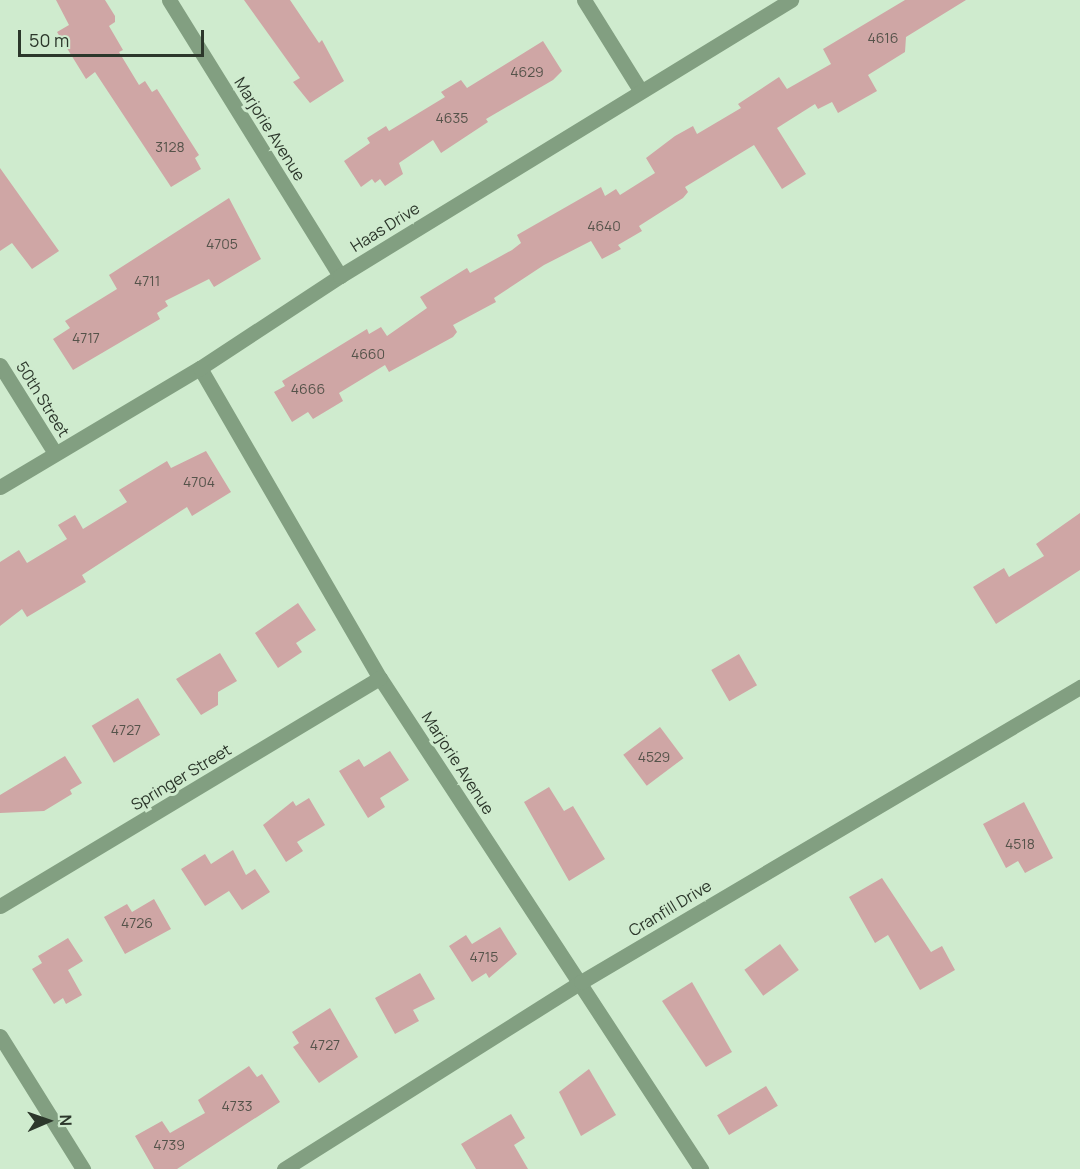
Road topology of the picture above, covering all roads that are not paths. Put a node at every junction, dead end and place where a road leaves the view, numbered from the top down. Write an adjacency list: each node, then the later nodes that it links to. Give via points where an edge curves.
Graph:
1 (169, 0): 5 (street, Marjorie Avenue)
2 (584, 0): 4 (street)
3 (791, 0): 4 (street, Haas Drive)
4 (640, 90): 5 (street, Haas Drive)
5 (340, 276): 7 (street, Haas Drive)
6 (0, 365): 8 (street, 50th Street)
7 (200, 368): 8 (street, Haas Drive); 10 (street, Marjorie Avenue)
8 (55, 453): 9 (street, Haas Drive)
9 (0, 487)
10 (380, 678): 12 (street, Springer Street); 13 (street, Marjorie Avenue)
11 (1080, 687): 13 (street, Cranfill Drive)
12 (0, 906)
13 (581, 982): 16 (street, Cranfill Drive); 17 (street, Marjorie Avenue)
14 (0, 1036): 15 (street)
15 (83, 1169)
16 (284, 1169)
17 (701, 1169)

